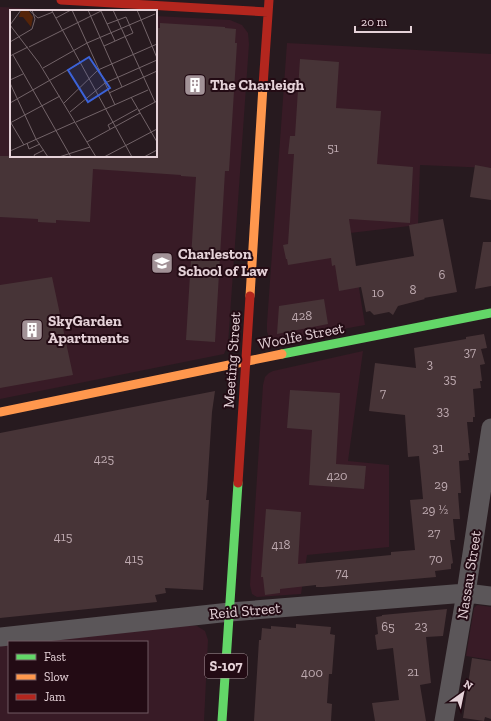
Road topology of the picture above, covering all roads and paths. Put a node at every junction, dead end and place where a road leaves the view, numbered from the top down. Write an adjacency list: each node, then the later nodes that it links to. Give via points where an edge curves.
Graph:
1 (61, 0): 3 (main road)
2 (269, 0): 3 (main road, Meeting Street / S-107)
3 (268, 12): 5 (main road, Meeting Street / S-107)
4 (491, 313): 5 (main road, Woolfe Street)
5 (246, 361): 6 (main road, Woolfe Street); 10 (main road, Meeting Street / S-107)
6 (0, 412)
7 (491, 428): 8 (street, Nassau Street)
8 (466, 593): 9 (street, Reid Street); 10 (street, Reid Street); 13 (street, Nassau Street)
9 (491, 596)
10 (230, 612): 11 (street, Reid Street); 12 (main road, Meeting Street / S-107)
11 (0, 637)
12 (222, 721)
13 (444, 721)

